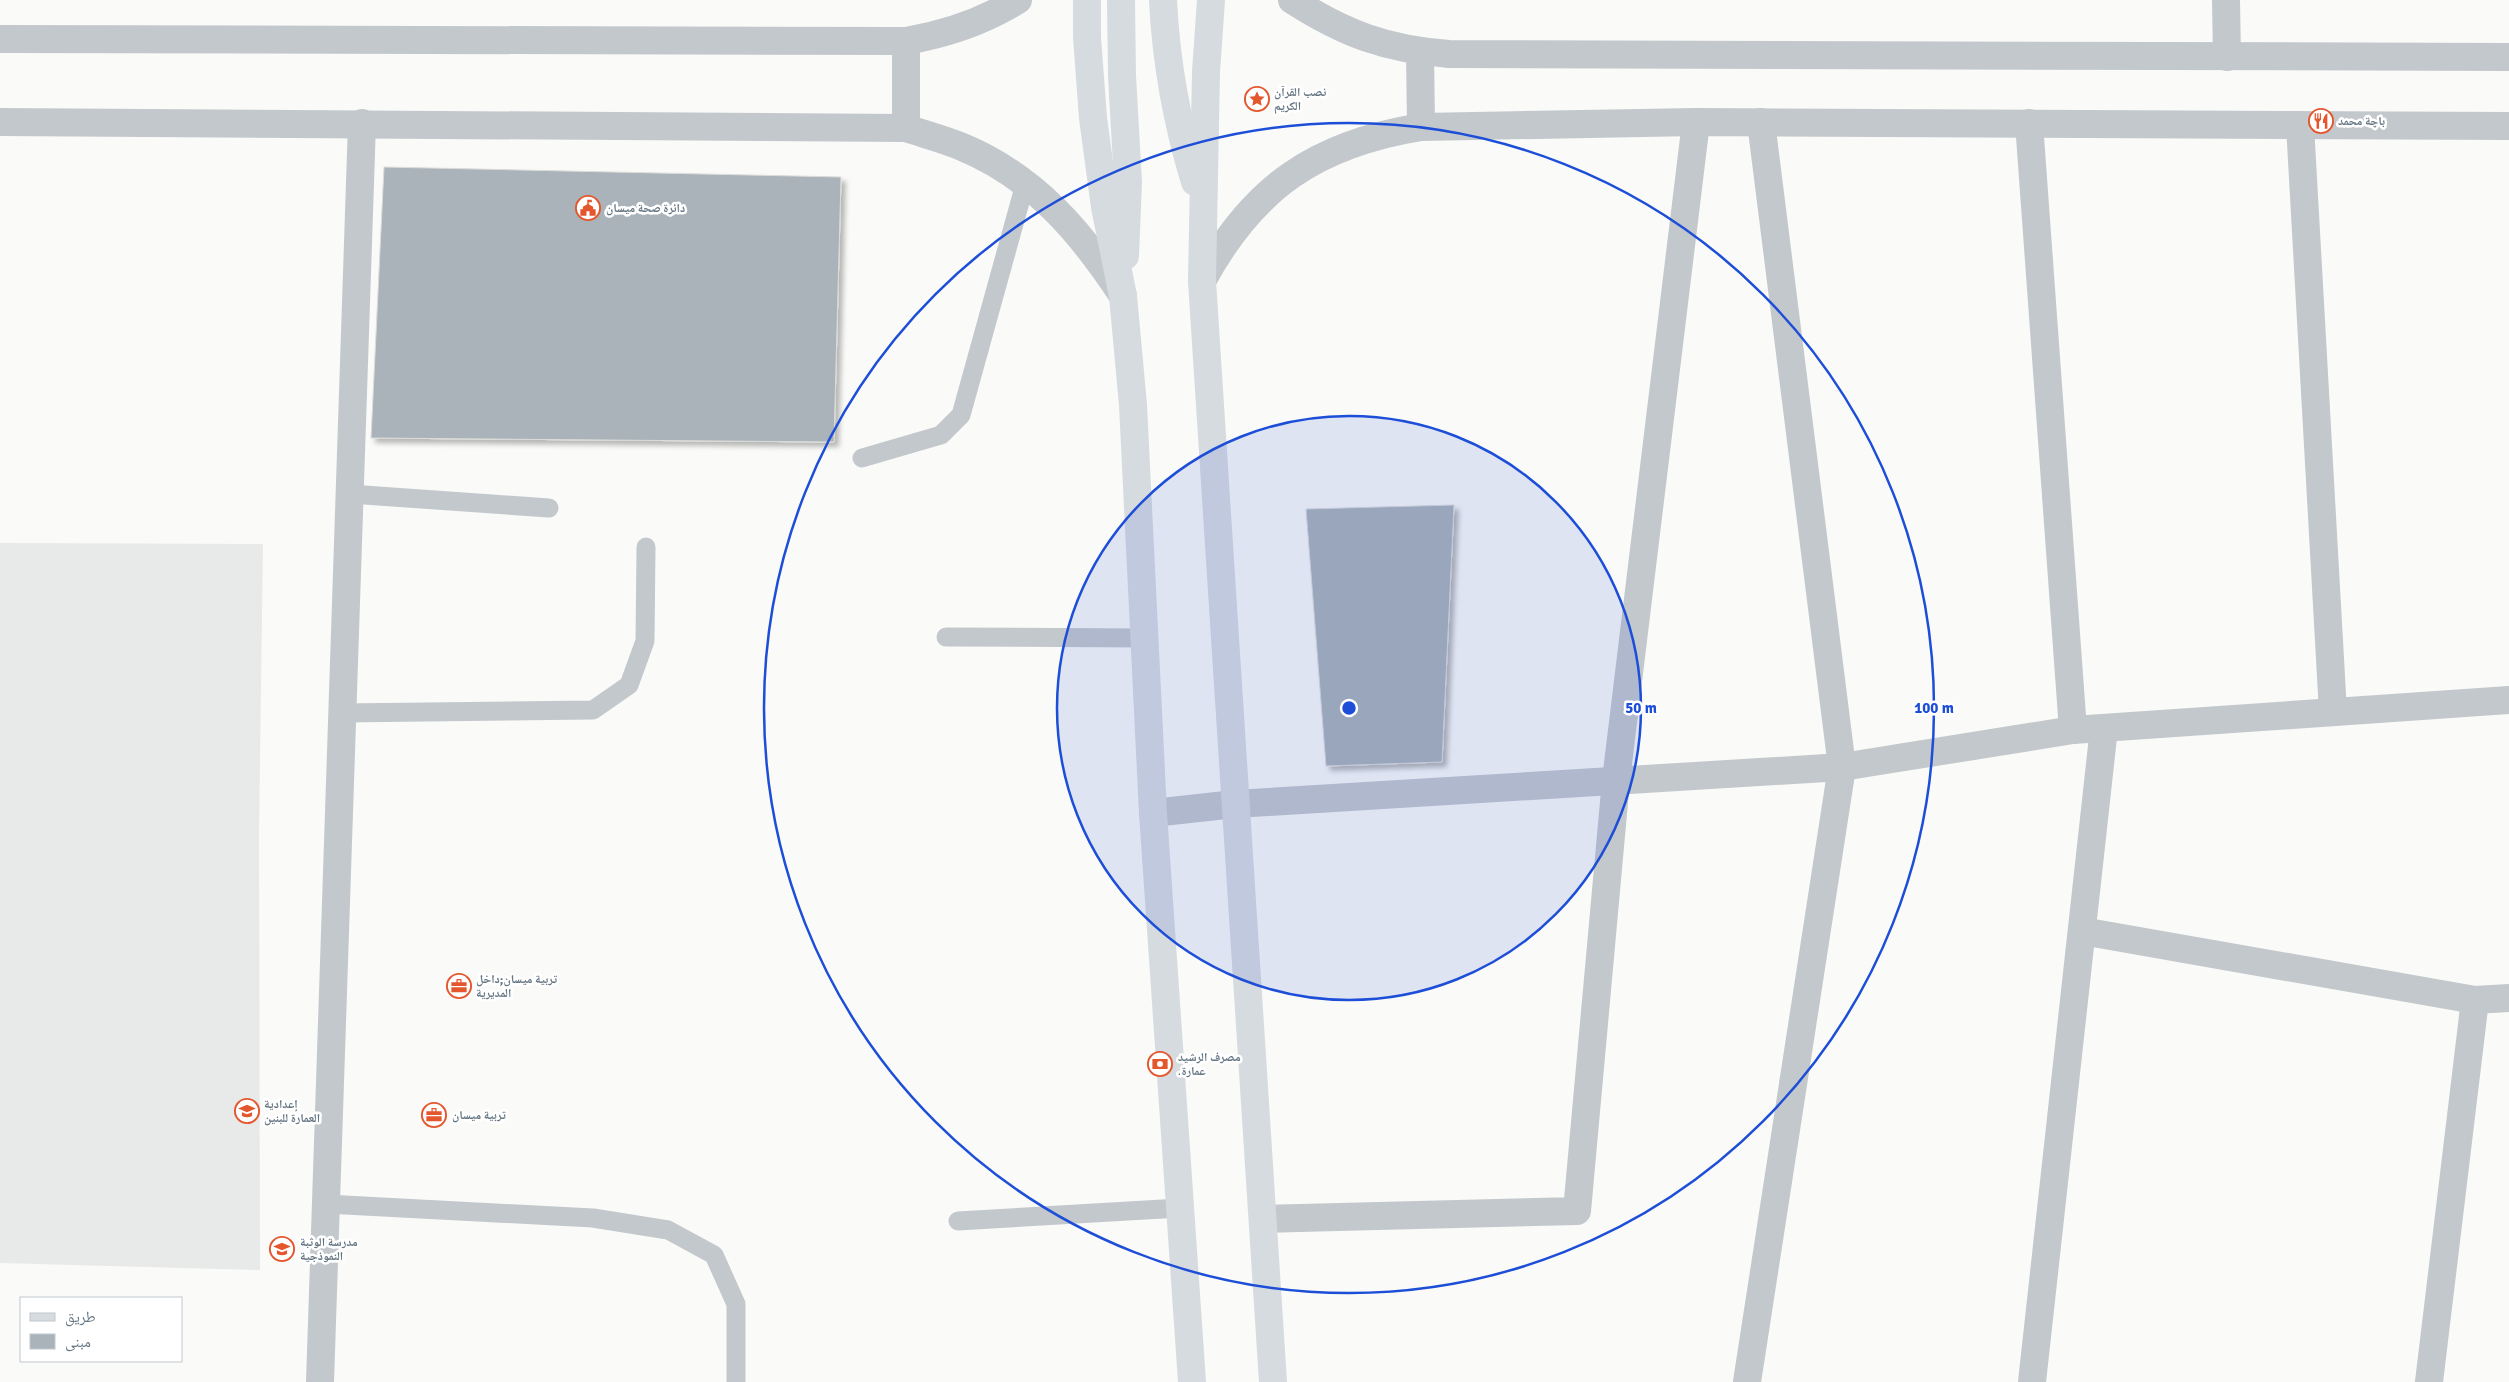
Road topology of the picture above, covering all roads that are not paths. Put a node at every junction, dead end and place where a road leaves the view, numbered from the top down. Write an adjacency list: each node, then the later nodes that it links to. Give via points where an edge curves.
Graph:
1 (1018, 0): 9 (street, via 968,27)
2 (1087, 0): 25 (main road, via 1086,37 1094,118 1105,207)
3 (1122, 0): 25 (main road, via 1122,76 1128,182)
4 (1163, 0): 23 (main road, via 1176,104)
5 (1211, 0): 23 (main road)
6 (1292, 0): 10 (street, via 1347,32)
7 (2226, 0): 11 (street)
8 (0, 39): 9 (street)
9 (906, 41): 21 (street)
10 (1420, 51): 11 (street, via 1450,54); 20 (street)
11 (2227, 57): 12 (street)
12 (2509, 57)
13 (0, 122): 16 (street)
14 (1696, 122): 15 (street); 20 (street); 38 (street)
15 (1761, 122): 17 (street); 37 (street)
16 (362, 123): 21 (street); 27 (street)
17 (2029, 124): 18 (street); 36 (street)
18 (2300, 125): 19 (street); 34 (street)
19 (2509, 126)
20 (1421, 127): 24 (street, via 1352,142 1291,174 1239,222 1218,250)
21 (906, 128): 22 (street, via 961,147)
22 (1025, 184): 25 (street, via 1079,234); 26 (lane, via 961,415 941,435)
23 (1202, 205): 24 (main road)
24 (1202, 281): 39 (main road)
25 (1123, 296): 31 (main road, via 1133,405)
26 (862, 458)
27 (350, 494): 28 (lane); 33 (street)
28 (549, 508)
29 (646, 547): 33 (lane, via 645,641 629,685 593,710)
30 (946, 637): 31 (lane)
31 (1145, 638): 40 (main road)
32 (2509, 700): 34 (street)
33 (343, 712): 44 (street)
34 (2333, 712): 35 (street)
35 (2104, 728): 36 (street); 41 (street)
36 (2073, 730): 37 (street)
37 (1842, 767): 38 (street); 52 (street)
38 (1616, 780): 39 (street); 46 (street, via 1576,1211)
39 (1235, 804): 40 (street); 46 (main road)
40 (1153, 813): 45 (main road)
41 (2082, 931): 43 (street); 53 (street)
42 (2509, 998): 43 (street)
43 (2475, 1000): 54 (street)
44 (326, 1204): 48 (street); 49 (lane, via 593,1218 668,1230 714,1255 736,1304)
45 (1180, 1208): 47 (lane); 50 (main road)
46 (1263, 1219): 51 (main road)
47 (958, 1221)
48 (320, 1382)
49 (736, 1382)
50 (1192, 1382)
51 (1273, 1382)
52 (1747, 1382)
53 (2032, 1382)
54 (2429, 1382)

